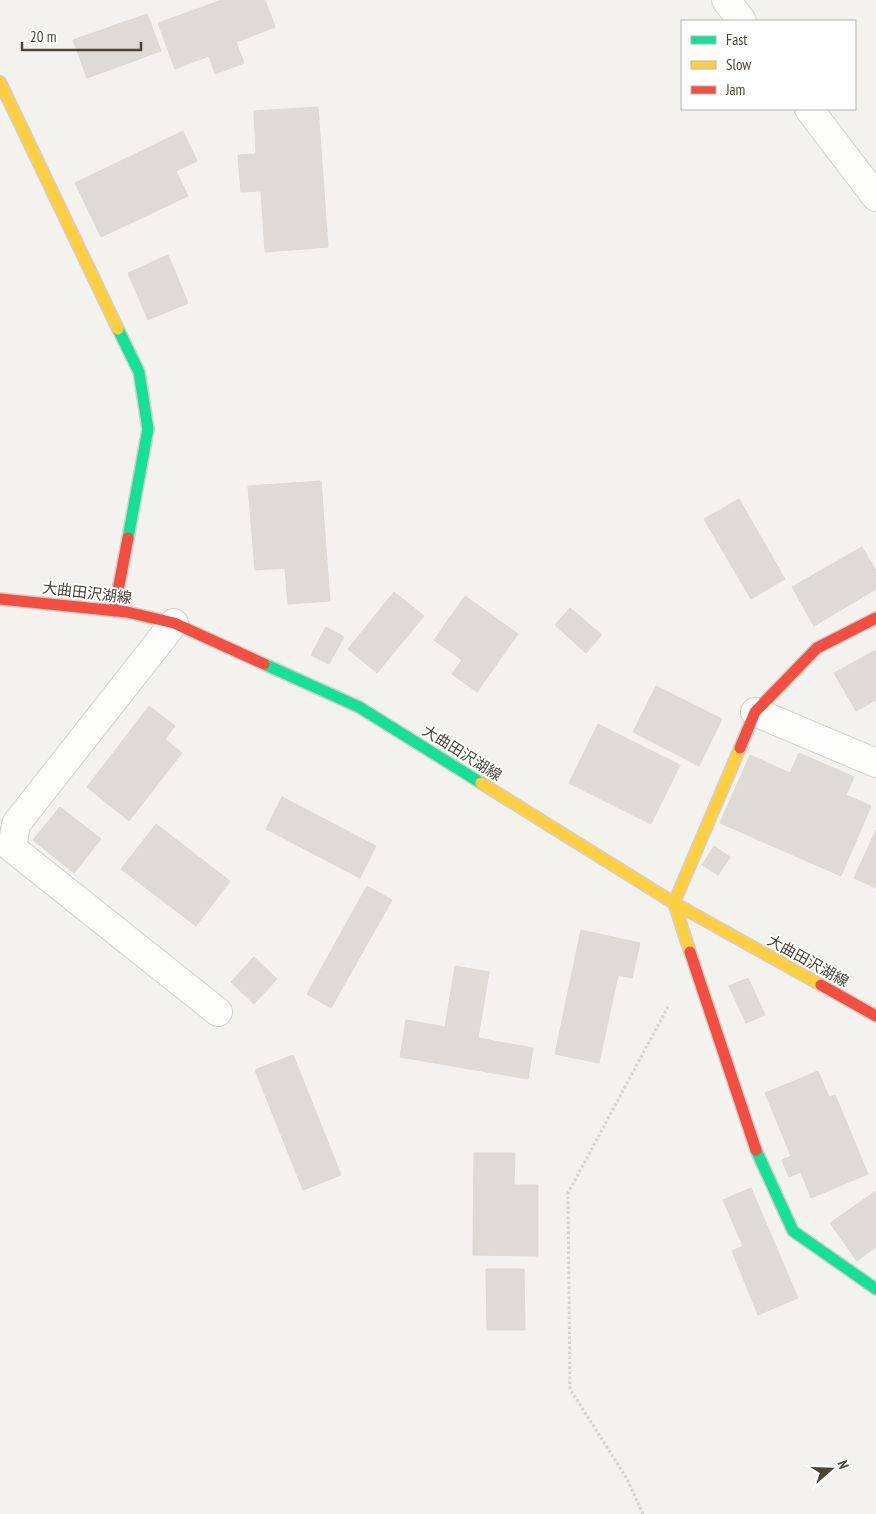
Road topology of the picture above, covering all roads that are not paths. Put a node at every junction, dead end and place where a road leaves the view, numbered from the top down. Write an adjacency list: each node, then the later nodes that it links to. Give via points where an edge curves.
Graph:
1 (726, 0): 2 (street)
2 (741, 20)
3 (0, 82): 7 (street, via 138,372 148,429)
4 (810, 110): 5 (street)
5 (876, 196)
6 (0, 598): 7 (street, 大曲田沢湖線)
7 (114, 611): 9 (street, 大曲田沢湖線)
8 (876, 618): 10 (street, via 817,648)
9 (174, 623): 12 (street, 大曲田沢湖線, via 360,707); 13 (street, via 16,824 12,848)
10 (755, 712): 11 (street); 12 (street)
11 (876, 762)
12 (674, 903): 14 (street, 大曲田沢湖線); 15 (street, via 760,1161 793,1231)
13 (218, 1012)
14 (876, 1016)
15 (876, 1289)

